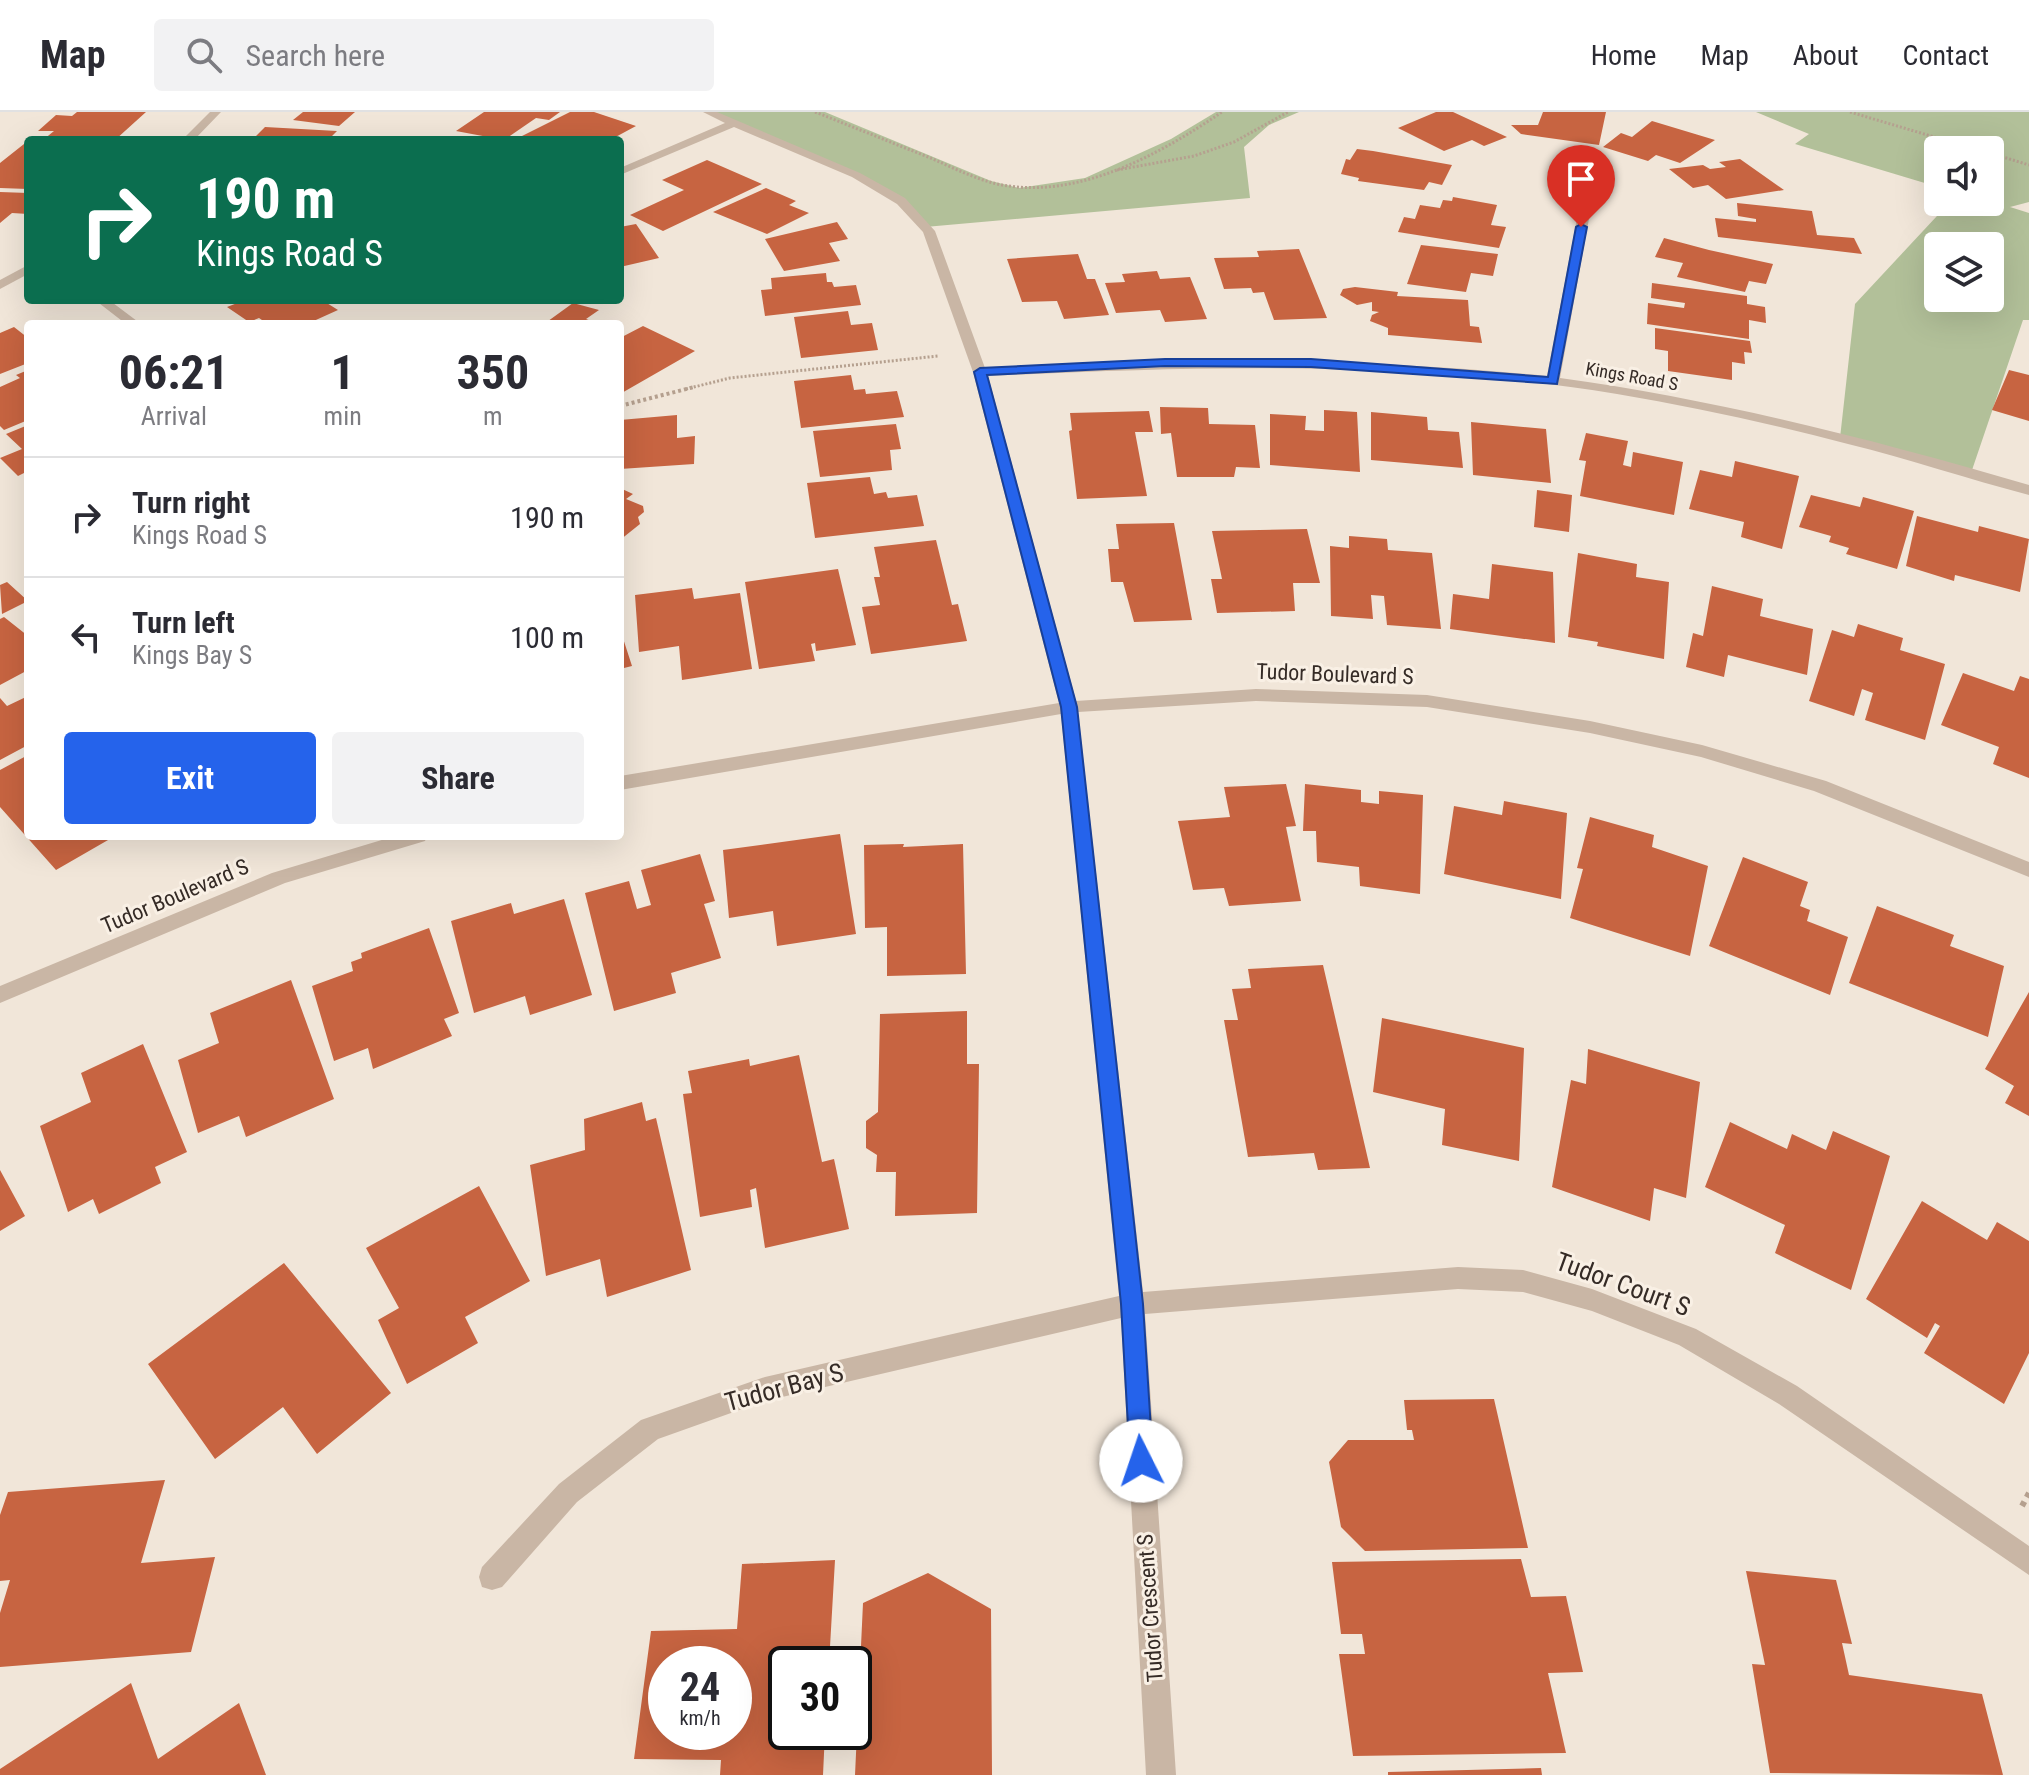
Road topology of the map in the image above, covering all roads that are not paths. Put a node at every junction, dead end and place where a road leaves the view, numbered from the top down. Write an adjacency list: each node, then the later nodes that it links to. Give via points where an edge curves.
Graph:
1 (216, 112): 4 (street)
2 (708, 112): 3 (street, Tudor Crescent S)
3 (734, 123): 5 (street); 11 (street, Tudor Crescent S, via 856,175 901,201 929,231)
4 (192, 136)
5 (624, 170)
6 (1587, 197): 12 (street)
7 (24, 273): 8 (street)
8 (0, 285)
9 (106, 304): 10 (street)
10 (128, 320)
11 (980, 372): 12 (street, Kings Road S, via 1165,362 1311,363); 14 (street, Tudor Crescent S)
12 (1553, 381): 13 (street, Kings Road S, via 1819,432)
13 (2029, 490)
14 (1069, 707): 15 (street, Tudor Boulevard S); 17 (street, Tudor Boulevard S, via 1283,695 1427,701 1498,711 1702,751 1805,782); 19 (street, Tudor Crescent S)
15 (624, 782)
16 (405, 840): 18 (street, Tudor Boulevard S, via 279,878)
17 (2029, 870)
18 (0, 995)
19 (1132, 1304): 20 (street, Tudor Court S, via 1458,1278 1523,1281 1592,1300 1687,1337 1788,1395); 21 (street, Tudor Bay S, via 765,1389 650,1429 568,1493); 22 (street, Tudor Crescent S)
20 (2029, 1562)
21 (492, 1577)
22 (1161, 1775)

